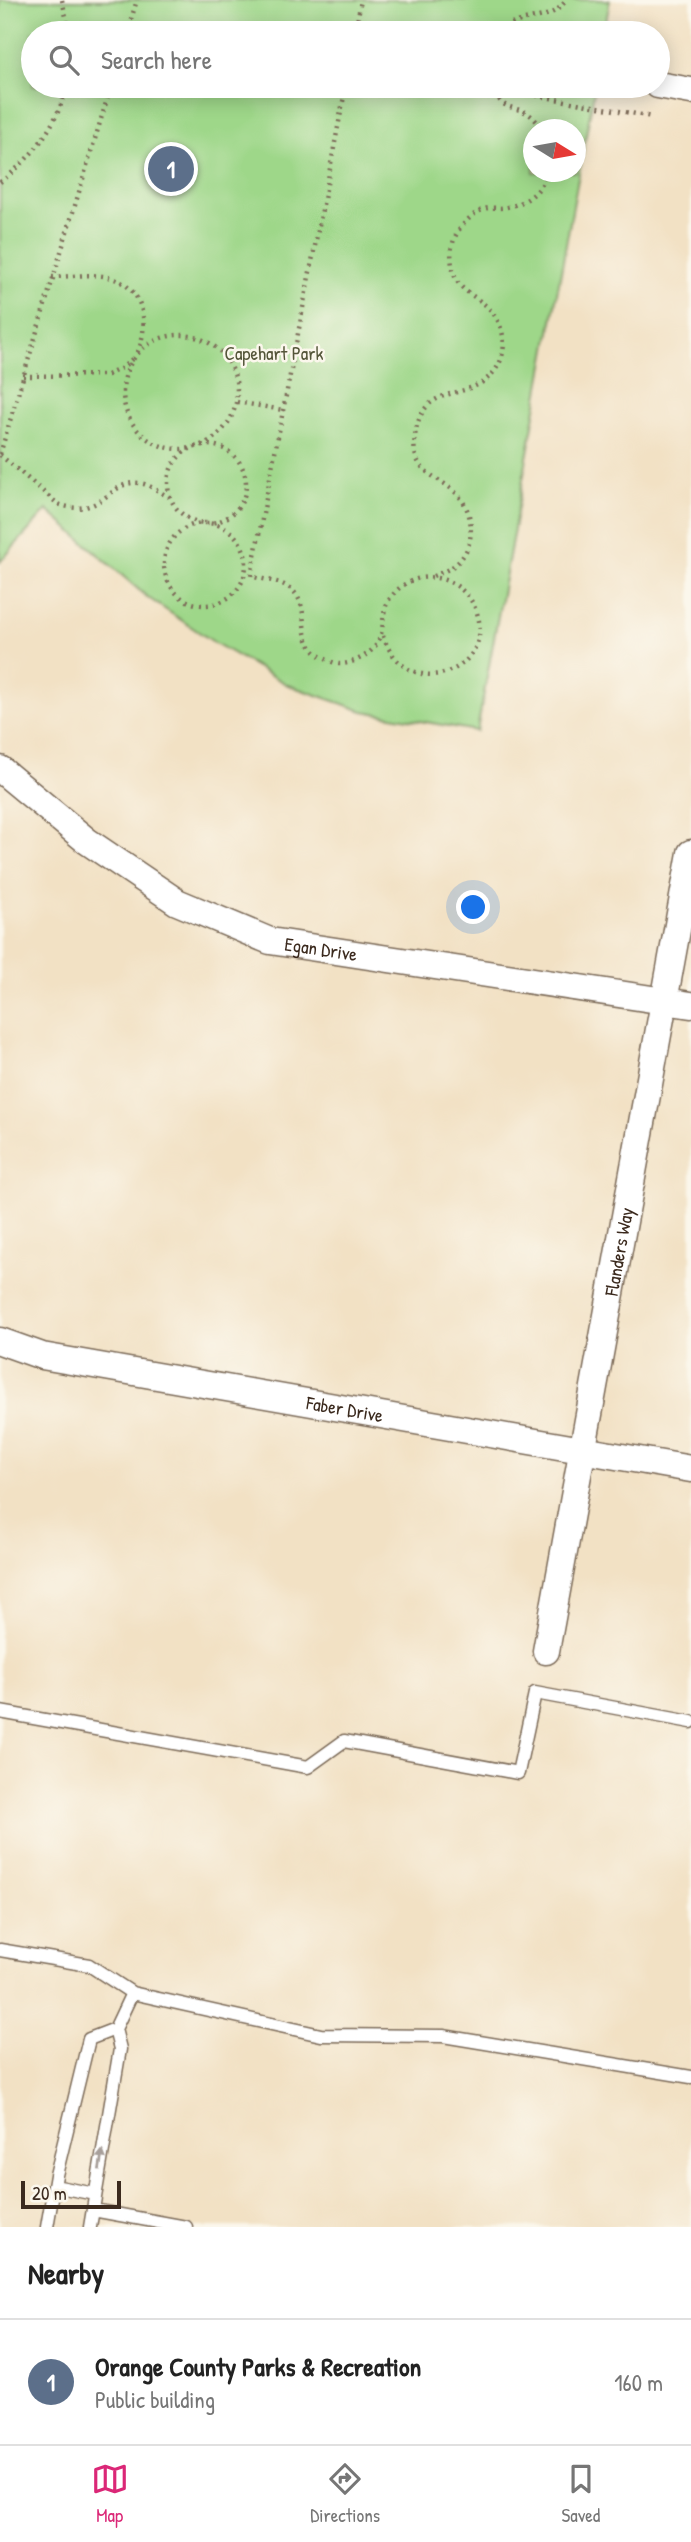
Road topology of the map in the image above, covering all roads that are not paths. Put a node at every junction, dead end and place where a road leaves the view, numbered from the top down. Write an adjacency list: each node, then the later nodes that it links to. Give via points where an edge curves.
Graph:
1 (670, 87): 2 (street)
2 (691, 91)
3 (0, 769): 5 (street, Egan Drive, via 87,841 177,902 271,941)
4 (691, 853): 5 (street, Flanders Way)
5 (664, 1000): 6 (street, Egan Drive); 8 (street, Flanders Way)
6 (691, 1005)
7 (0, 1341): 8 (street, Faber Drive, via 42,1356)
8 (582, 1450): 9 (street, Faber Drive); 10 (street, Flanders Way)
9 (691, 1469)
10 (546, 1651)
11 (0, 1712): 12 (lane, via 308,1767 344,1741 518,1773 535,1693)
12 (691, 1722)
13 (0, 1950): 14 (lane, via 89,1965)
14 (132, 1993): 15 (lane); 16 (lane, via 321,2035 443,2036)
15 (115, 2029): 17 (lane, via 89,2039); 18 (lane, one-way to 15, via 120,2049)
16 (691, 2077)
17 (54, 2186): 18 (lane); 20 (lane)
18 (95, 2194): 19 (lane)
19 (93, 2210): 21 (lane); 22 (lane)
20 (47, 2227)
21 (90, 2227)
22 (186, 2227)

